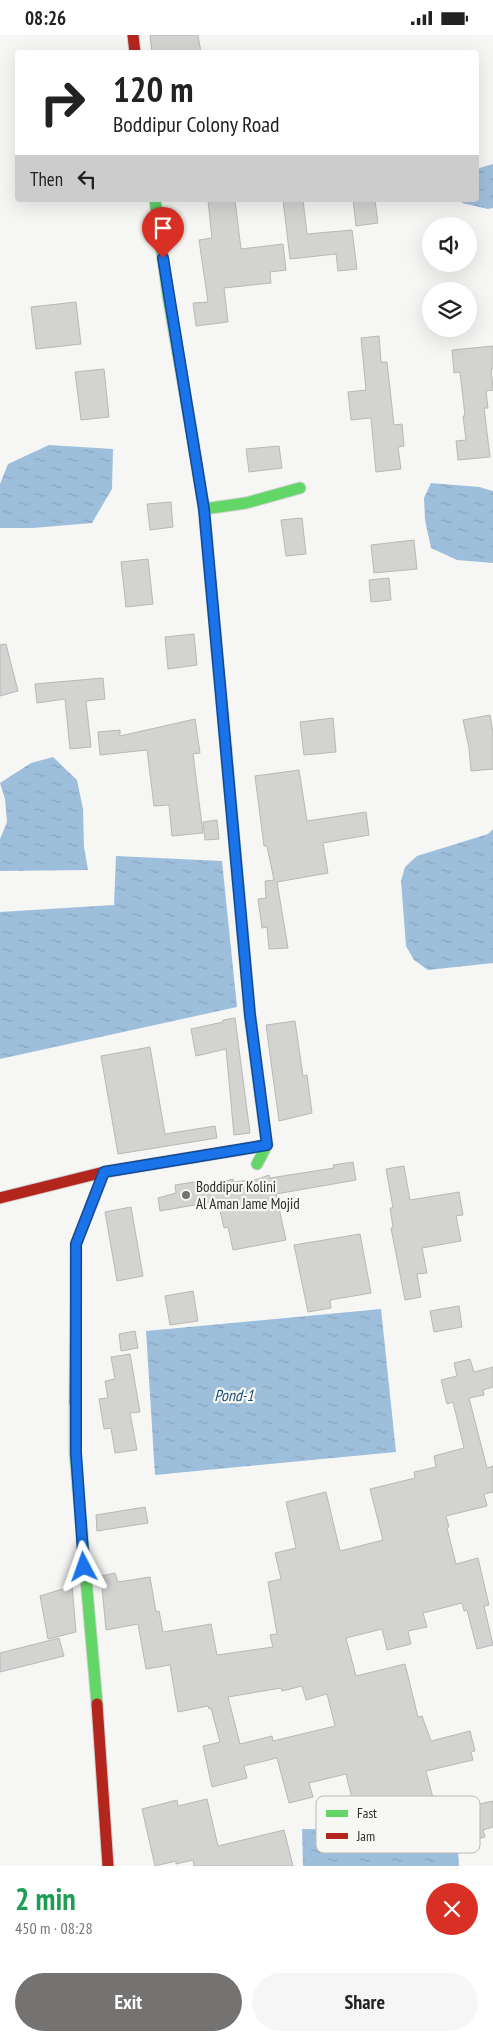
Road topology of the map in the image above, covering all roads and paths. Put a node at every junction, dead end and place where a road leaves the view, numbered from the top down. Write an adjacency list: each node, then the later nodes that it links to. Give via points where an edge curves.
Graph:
1 (133, 35): 2 (main road)
2 (135, 50)
3 (155, 202): 5 (main road)
4 (300, 488): 5 (main road, via 246,503)
5 (204, 509): 6 (main road, via 250,1015)
6 (267, 1145): 7 (main road); 8 (main road)
7 (257, 1164)
8 (104, 1172): 9 (main road); 10 (main road, via 76,1244 76,1453)
9 (0, 1198)
10 (108, 1866)

